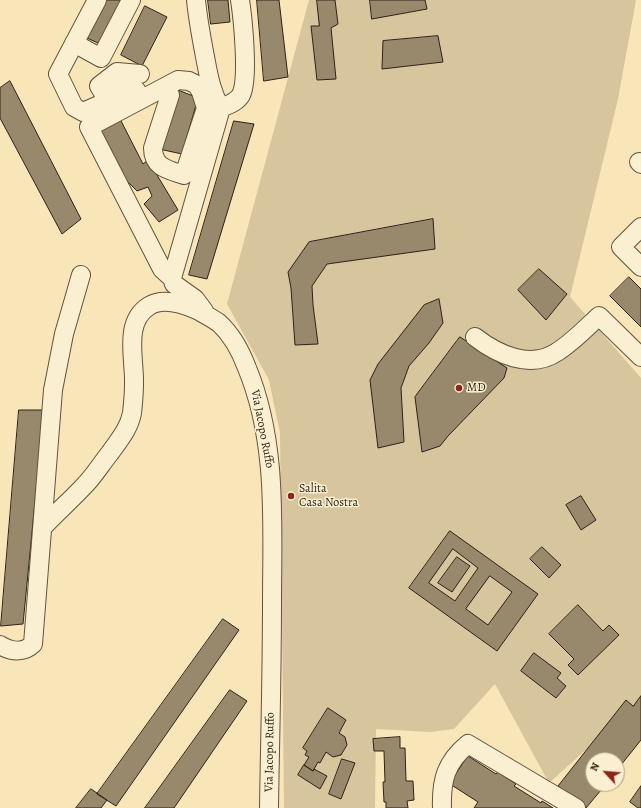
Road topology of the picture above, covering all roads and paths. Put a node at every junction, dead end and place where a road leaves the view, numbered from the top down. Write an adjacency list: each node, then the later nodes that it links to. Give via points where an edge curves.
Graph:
1 (96, 0): 5 (street)
2 (131, 0): 5 (street, via 101,58)
3 (196, 0): 10 (street, via 198,25 212,89)
4 (240, 0): 10 (street, via 244,29 244,84 241,96)
5 (74, 43): 9 (street, via 58,74 74,107 83,112)
6 (140, 74): 9 (street, via 117,72 99,86)
7 (166, 87): 7 (street, via 178,80 197,85 206,108 184,176 162,168 153,156 153,148 170,95); 8 (street)
8 (142, 99): 9 (street, via 136,90 125,87); 14 (street, via 89,127 162,269)
9 (107, 100)
10 (221, 108): 14 (street)
11 (641, 227): 12 (street, via 621,247)
12 (641, 267)
13 (81, 275): 18 (street, via 64,334 53,390)
14 (172, 278): 15 (street, via 174,284 195,299)
15 (207, 315): 18 (street, Via Jacopo Ruffo, via 175,303 165,302 148,306 142,313 135,324 132,339 134,384 130,422 86,484); 20 (street, Via Jacopo Ruffo, via 236,343 245,363 260,408 270,460 273,514)
16 (474, 336): 17 (street, via 495,351 521,360 545,358 568,345 599,316)
17 (641, 357)
18 (43, 527): 19 (street, via 33,644 20,651)
19 (0, 645)
20 (269, 808)
21 (442, 808): 22 (street, via 441,795 447,769 456,753 468,744)
22 (576, 808)

